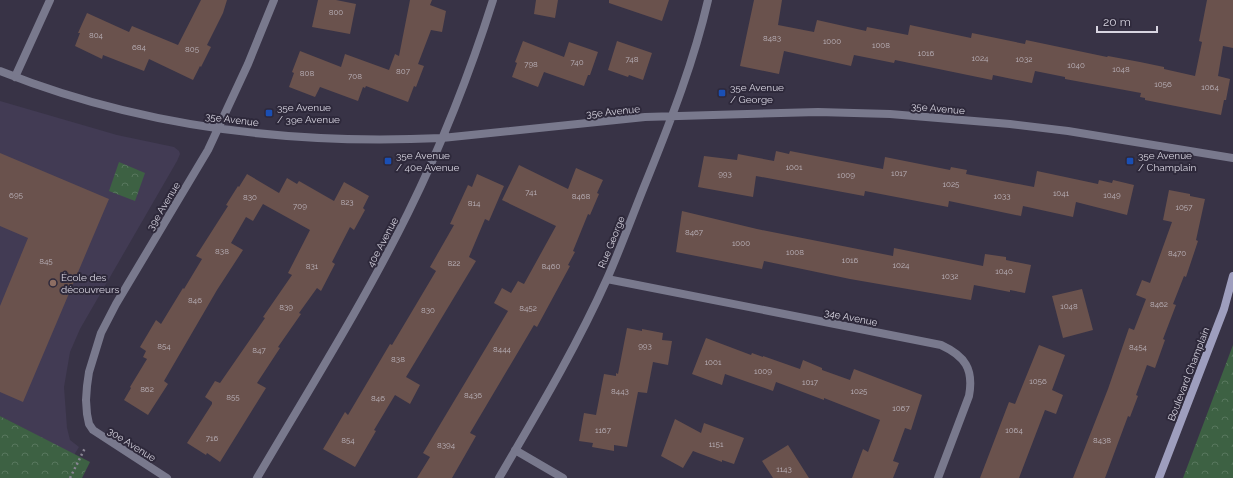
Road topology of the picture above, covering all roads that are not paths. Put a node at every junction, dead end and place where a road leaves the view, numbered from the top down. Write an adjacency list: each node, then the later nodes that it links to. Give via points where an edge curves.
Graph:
1 (50, 0): 6 (street)
2 (274, 0): 8 (street, 39e Avenue)
3 (493, 0): 9 (street, 40e Avenue, via 472,63)
4 (708, 0): 7 (street, Rue George, via 693,57)
5 (0, 71): 6 (street, 35e Avenue)
6 (15, 77): 8 (street, 35e Avenue, via 111,107)
7 (672, 117): 9 (street, 35e Avenue, via 645,117); 10 (street, 35e Avenue, via 818,112 890,114 1068,131); 12 (street, Rue George)
8 (218, 129): 9 (street, 35e Avenue, via 354,139); 13 (street, 39e Avenue, via 101,333 86,386)
9 (442, 138): 16 (street, 40e Avenue, via 381,266)
10 (1233, 158)
11 (1233, 276): 20 (main road, Boulevard Champlain, via 1224,309)
12 (607, 279): 14 (street, Rue George, via 577,340); 19 (street, 34e Avenue, via 933,343 951,349 966,364 971,384 969,396)
13 (89, 424): 15 (street, 30e Avenue, via 100,435)
14 (515, 450): 17 (street, Rue George); 18 (street)
15 (167, 478)
16 (257, 478)
17 (499, 478)
18 (563, 478)
19 (938, 478)
20 (1159, 478)

